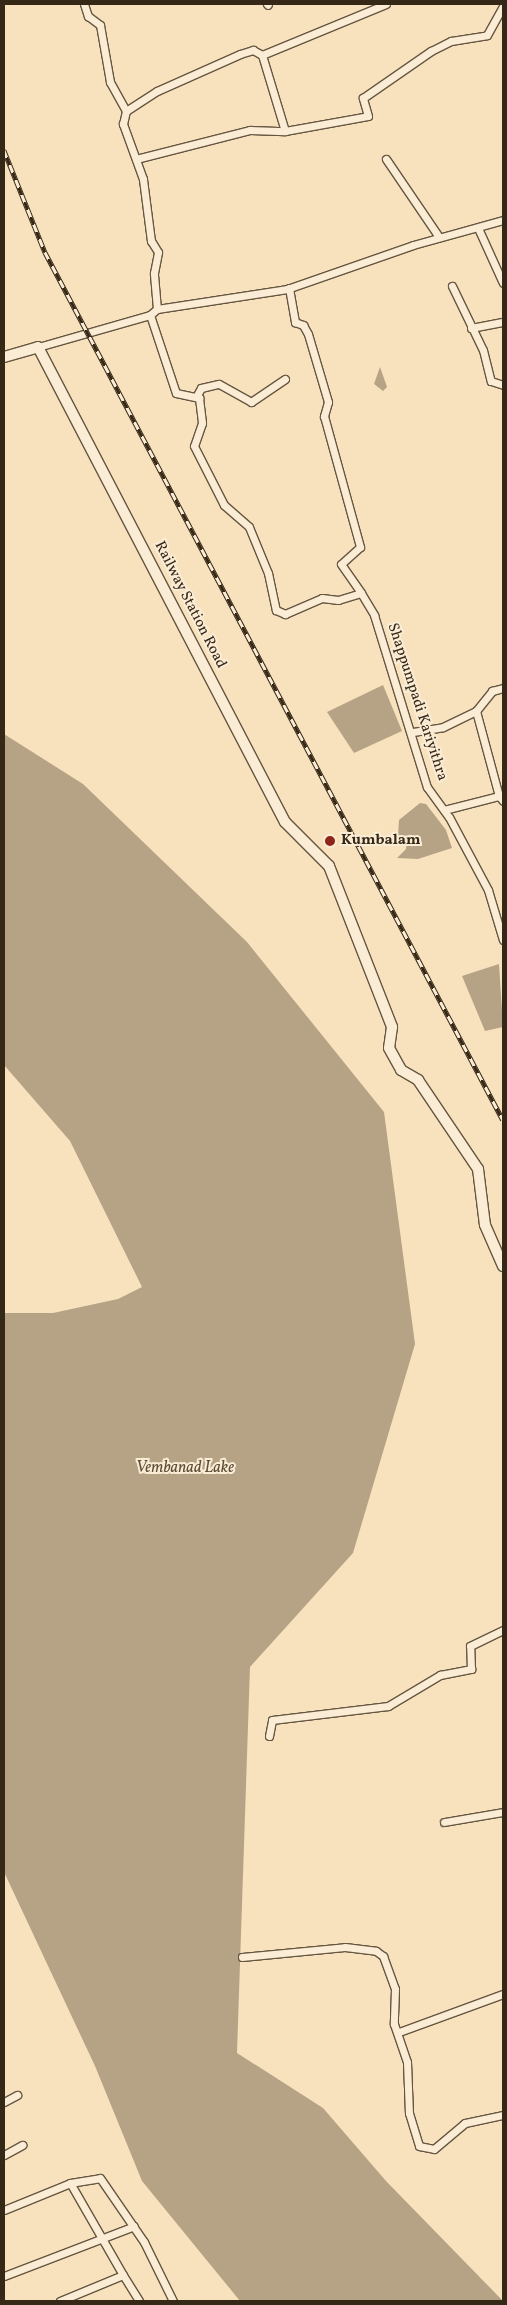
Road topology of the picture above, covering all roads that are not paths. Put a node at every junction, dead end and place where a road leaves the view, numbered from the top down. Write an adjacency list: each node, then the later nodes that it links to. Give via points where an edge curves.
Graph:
1 (84, 4): 6 (street, via 88,16 100,25 110,82)
2 (386, 4): 4 (street)
3 (503, 6): 7 (street, via 487,34 450,41 364,98 368,116)
4 (378, 7): 5 (street)
5 (262, 55): 6 (street, via 253,50 240,54 157,91); 7 (street)
6 (126, 111): 8 (street, via 123,124)
7 (285, 131): 8 (street, via 250,130)
8 (136, 159): 16 (street, via 143,179 151,240 158,252 154,273)
9 (386, 159): 12 (street)
10 (503, 220): 11 (street)
11 (478, 228): 12 (street); 13 (street)
12 (439, 237): 15 (street)
13 (503, 283)
14 (452, 286): 19 (street)
15 (289, 288): 16 (street); 25 (street, Shappumpadi Kariyithra, via 295,322 303,325 308,334 328,402 324,416 360,547 341,564)
16 (157, 309): 17 (street)
17 (150, 315): 20 (street); 24 (street, via 176,393)
18 (503, 322): 19 (street)
19 (471, 328): 23 (street, via 492,381)
20 (38, 346): 21 (street); 32 (street, Railway Station Road, via 285,822 329,866 392,1027 389,1048 401,1070 418,1080 478,1169 484,1226)
21 (4, 358)
22 (285, 380): 24 (street, via 251,402 219,384 201,388)
23 (503, 386)
24 (196, 397): 25 (street, via 202,423 194,446 224,505 249,527 267,568 276,610 285,614 322,598 338,600)
25 (362, 593): 28 (street, Shappumpadi Kariyithra, via 374,615)
26 (503, 688): 27 (street, via 492,690)
27 (476, 711): 28 (street, via 443,727); 29 (street)
28 (413, 732): 30 (street, Shappumpadi Kariyithra, via 427,787)
29 (502, 798): 30 (street)
30 (444, 810): 31 (street, Shappumpadi Kariyithra, via 488,890)
31 (503, 940)
32 (503, 1266)
33 (503, 1630): 34 (street, via 470,1646 471,1669 440,1675 388,1706 272,1720)
34 (269, 1736)
35 (503, 1812): 36 (street)
36 (444, 1822)
37 (242, 1957): 39 (street, via 345,1947 376,1951 391,1974 394,2024)
38 (503, 1994): 39 (street)
39 (399, 2032): 42 (street, via 407,2062 409,2113 424,2150 434,2150 465,2124)
40 (17, 2095): 41 (street)
41 (4, 2102)
42 (503, 2115)
43 (22, 2145): 44 (street)
44 (4, 2155)
45 (70, 2183): 46 (street); 47 (street, via 100,2178); 48 (street)
46 (4, 2210)
47 (134, 2226): 48 (street); 53 (street)
48 (100, 2239): 49 (street); 50 (street)
49 (122, 2275): 51 (street); 52 (street)
50 (4, 2276)
51 (60, 2301)
52 (139, 2301)
53 (173, 2301)

